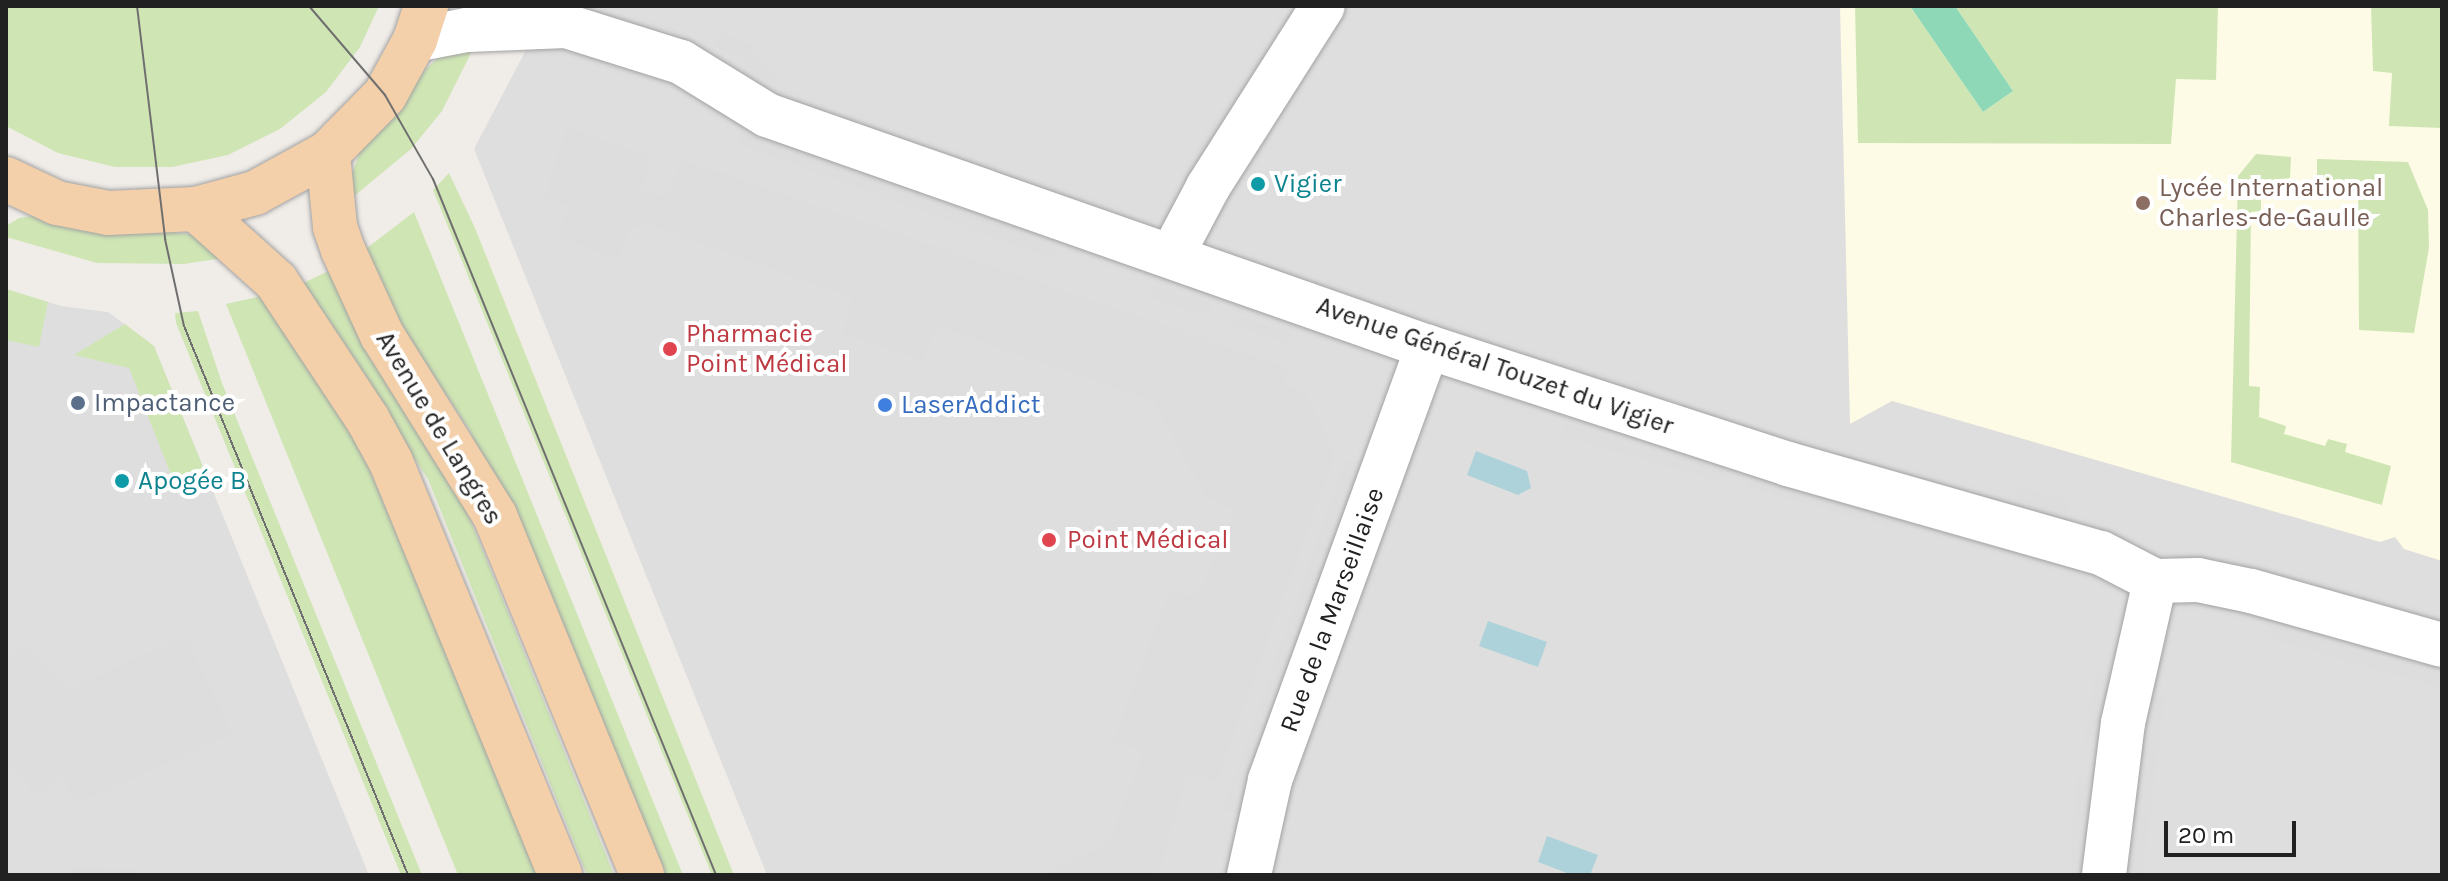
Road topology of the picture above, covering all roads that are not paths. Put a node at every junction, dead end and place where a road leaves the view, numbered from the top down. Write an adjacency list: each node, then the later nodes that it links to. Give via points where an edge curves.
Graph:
1 (1323, 6): 7 (street)
2 (555, 16): 3 (street, Avenue Général Touzet du Vigier, via 467,30); 7 (street, Avenue Général Touzet du Vigier, via 681,62 767,115)
3 (420, 23): 4 (main road, via 385,95)
4 (328, 153): 6 (main road, via 255,193); 12 (main road, Avenue de Langres, via 335,227 343,250 382,335 495,516)
5 (17, 194): 6 (main road, via 109,213)
6 (196, 209): 11 (main road, via 276,281 338,368 391,462)
7 (1172, 255): 8 (street, Avenue Général Touzet du Vigier)
8 (1428, 347): 9 (street, Avenue Général Touzet du Vigier, via 1788,464 2101,553); 13 (street, Rue de la Marseillaise, via 1270,780)
9 (2155, 581): 10 (street, Avenue Général Touzet du Vigier, via 2198,580 2251,591); 14 (street, via 2123,723)
10 (2442, 645)
11 (560, 875)
12 (642, 875)
13 (1249, 875)
14 (2104, 875)

